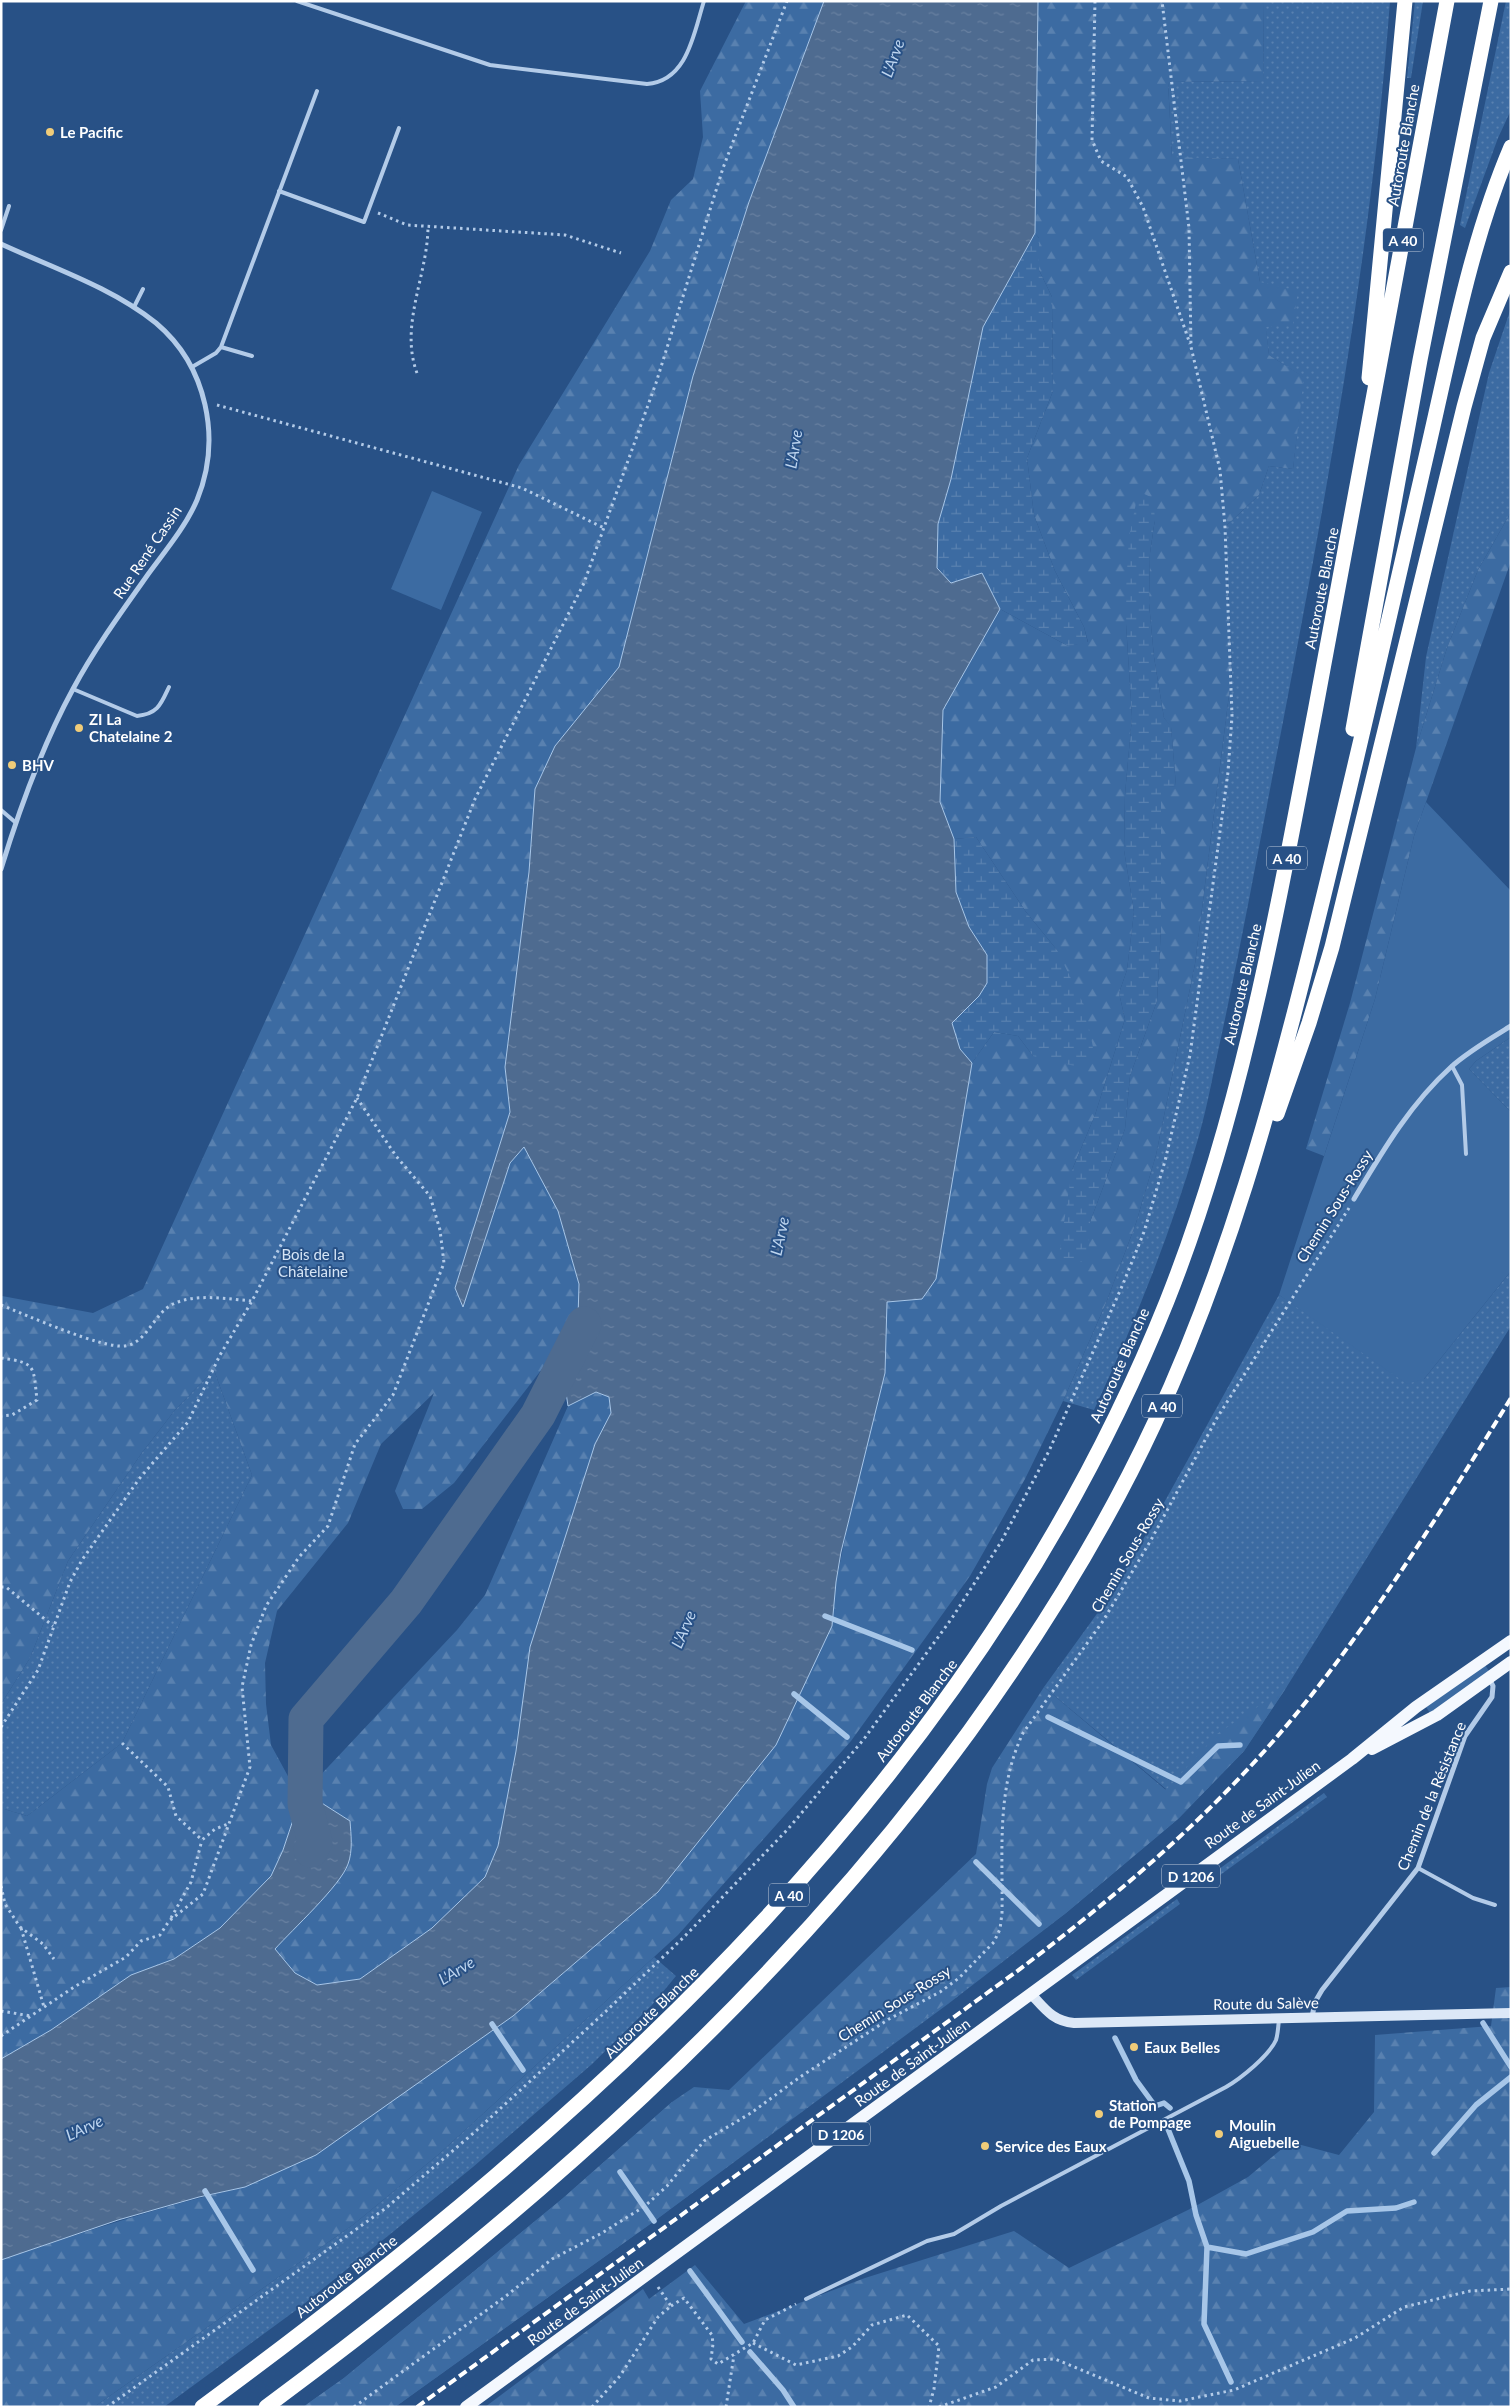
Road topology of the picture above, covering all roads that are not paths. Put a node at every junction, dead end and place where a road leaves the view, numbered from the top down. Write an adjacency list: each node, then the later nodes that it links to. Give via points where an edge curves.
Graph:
1 (297, 1): 2 (lane, via 490,65 647,84 664,80 681,65)
2 (704, 1)
3 (1405, 1): 19 (highway)
4 (1447, 1): 19 (highway, Autoroute Blanche / A 40)
5 (1491, 1): 25 (highway, via 1420,360)
6 (317, 90): 9 (lane)
7 (399, 128): 9 (lane, via 364,222)
8 (1511, 147): 25 (highway, A 40, via 1491,200 1460,311)
9 (279, 191): 16 (lane)
10 (10, 206): 11 (lane)
11 (1, 230)
12 (1, 244): 15 (street, Rue René Cassin)
13 (1511, 272): 30 (highway, via 1483,338 1464,406 1329,956 1286,1090)
14 (143, 289): 15 (lane)
15 (134, 307): 18 (street, Rue René Cassin, via 157,324)
16 (221, 347): 17 (lane); 18 (lane)
17 (252, 356)
18 (192, 367): 21 (street, Rue René Cassin, via 205,402 209,431 208,452 197,500)
19 (1360, 479): 42 (highway, Autoroute Blanche / A 40, via 1274,925 1256,1009 1212,1176 1168,1299 1138,1370 1071,1504 1016,1596 906,1754 836,1841 679,2009 597,2088 453,2214)
20 (169, 687): 21 (lane, via 160,708 137,716)
21 (73, 689): 23 (street, Rue René Cassin)
22 (1, 810): 23 (lane)
23 (15, 822): 24 (street, Rue René Cassin)
24 (1, 869)
25 (1319, 915): 30 (highway, A 40, via 1266,1123)
26 (1511, 1026): 27 (street, Chemin Sous-Rossy, via 1474,1048)
27 (1452, 1066): 28 (lane, via 1462,1085); 29 (street, Chemin Sous-Rossy, via 1411,1110)
28 (1466, 1154)
29 (1354, 1199)
30 (1231, 1232): 43 (highway, A 40, via 1196,1327 1156,1420 1076,1571 990,1702 866,1863 763,1978 623,2115 410,2297)
31 (1509, 1644): 34 (main road, Route de Saint-Julien / D 1206, via 1416,1707)
32 (1511, 1662): 33 (main road, Route de Saint-Julien / D 1206)
33 (1488, 1678): 34 (main road, Route de Saint-Julien / D 1206, via 1431,1719); 35 (street, Chemin de la Résistance, via 1493,1686 1492,1697 1465,1736)
34 (1352, 1759): 37 (main road, Route de Saint-Julien / D 1206)
35 (1418, 1868): 36 (lane, via 1474,1898); 39 (street, Chemin de la Résistance, via 1322,1990)
36 (1495, 1905)
37 (1032, 1995): 40 (street, Route du Salève, via 1049,2014 1074,2023); 44 (main road, Route de Saint-Julien / D 1206)
38 (1511, 2013): 39 (street, Route du Salève)
39 (1312, 2017): 40 (street, Route du Salève)
40 (1279, 2018): 41 (lane, via 1278,2034 1273,2044 1242,2076 1226,2087 954,2234 927,2241)
41 (806, 2299)
42 (202, 2407)
43 (266, 2407)
44 (466, 2407)

